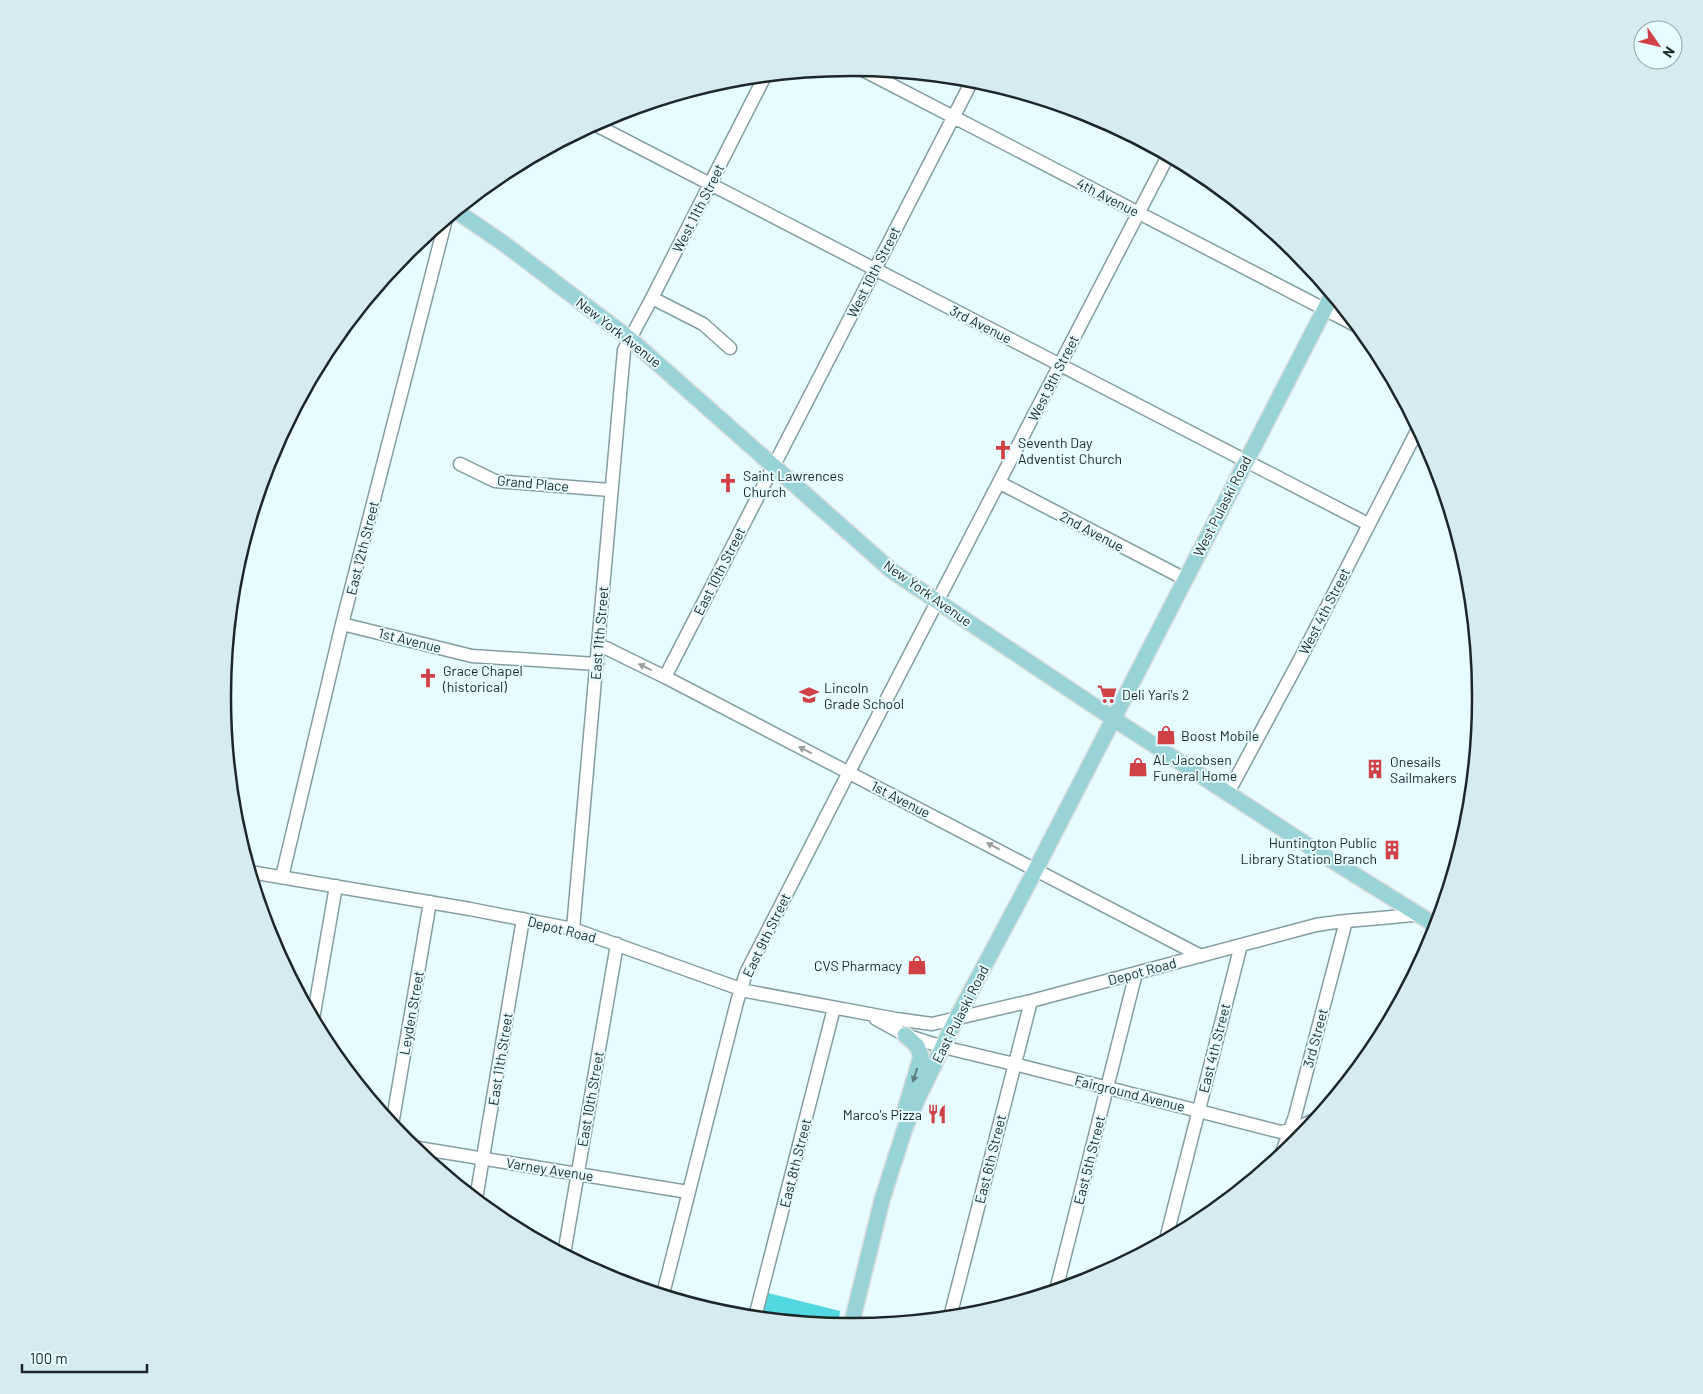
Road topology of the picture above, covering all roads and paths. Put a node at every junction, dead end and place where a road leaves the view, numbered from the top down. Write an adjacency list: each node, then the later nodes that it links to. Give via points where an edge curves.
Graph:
1 (877, 77): 4 (street, 4th Avenue)
2 (761, 83): 7 (street, West 11th Street)
3 (968, 87): 4 (street, West 10th Street)
4 (953, 117): 8 (street, 4th Avenue); 11 (street, West 10th Street)
5 (603, 129): 7 (street, 3rd Avenue)
6 (1165, 161): 8 (street, West 9th Street)
7 (710, 185): 11 (street, 3rd Avenue); 12 (street, West 11th Street)
8 (1138, 213): 14 (street, 4th Avenue); 18 (street, West 9th Street)
9 (462, 215): 16 (main road, New York Avenue)
10 (444, 229): 28 (street, East 12th Street)
11 (874, 269): 18 (street, 3rd Avenue); 22 (street, West 10th Street)
12 (652, 298): 16 (street, West 11th Street); 17 (street, via 703,324)
13 (1329, 301): 14 (main road, West Pulaski Road)
14 (1324, 309): 15 (street, 4th Avenue); 20 (main road, West Pulaski Road)
15 (1344, 319)
16 (630, 339): 22 (main road, New York Avenue); 24 (street, East 11th Street, via 622,357)
17 (730, 348)
18 (1060, 364): 20 (street, 3rd Avenue); 23 (street, West 9th Street)
19 (1414, 436): 25 (street, West 4th Street)
20 (1245, 460): 25 (street, 3rd Avenue); 26 (main road, West Pulaski Road)
21 (460, 464): 24 (street, Grand Place, via 495,481)
22 (773, 465): 27 (main road, New York Avenue, via 892,571); 31 (street, East 10th Street)
23 (1000, 483): 26 (street, 2nd Avenue); 27 (street, West 9th Street)
24 (610, 490): 29 (street, East 11th Street)
25 (1368, 524): 34 (street, West 4th Street)
26 (1185, 579): 32 (main road, West Pulaski Road)
27 (938, 601): 32 (main road, New York Avenue); 33 (street, East 9th Street)
28 (342, 624): 30 (street, 1st Avenue, via 472,656); 37 (street, East 12th Street)
29 (598, 648): 30 (street, East 11th Street); 31 (street, 1st Avenue, one-way to 29, via 606,648)
30 (597, 664): 44 (street, East 11th Street)
31 (665, 677): 33 (street, 1st Avenue, one-way to 31)
32 (1113, 718): 34 (main road, New York Avenue); 35 (main road, East Pulaski Road)
33 (849, 772): 35 (street, 1st Avenue, one-way to 33); 49 (street, East 9th Street, via 746,973)
34 (1228, 793): 40 (main road, New York Avenue)
35 (1036, 869): 47 (street, 1st Avenue); 54 (main road, East Pulaski Road)
36 (257, 873): 37 (street, Depot Road)
37 (282, 877): 38 (street, Depot Road)
38 (336, 886): 39 (street, Depot Road); 51 (street)
39 (430, 902): 41 (street, Depot Road); 60 (street, Leyden Street)
40 (1418, 914): 42 (street, Depot Road); 43 (main road, New York Avenue)
41 (523, 919): 44 (street, Depot Road); 66 (street, East 11th Street)
42 (1346, 921): 46 (street, Depot Road, via 1316,925); 63 (street, 3rd Street)
43 (1430, 922)
44 (573, 929): 45 (street, Depot Road)
45 (616, 944): 49 (street, Depot Road); 67 (street, East 10th Street)
46 (1241, 945): 47 (street, Depot Road); 59 (street, East 4th Street)
47 (1201, 956): 48 (street, Depot Road)
48 (1136, 973): 50 (street, Depot Road); 58 (street, East 5th Street)
49 (741, 989): 52 (street, Depot Road); 69 (street, East 9th Street)
50 (1031, 1001): 54 (street, Depot Road); 57 (street, East 6th Street)
51 (315, 1008)
52 (834, 1008): 53 (street, Depot Road); 75 (street, East 8th Street)
53 (867, 1014): 54 (street, Depot Road, via 932,1024); 55 (street, Depot Road)
54 (956, 1019): 56 (main road, East Pulaski Road)
55 (905, 1035): 56 (street, Depot Road); 61 (main road, one-way to 61, via 917,1046 921,1056 905,1108)
56 (943, 1047): 57 (street, Fairground Avenue); 61 (main road, East Pulaski Road)
57 (1015, 1064): 58 (street, Fairground Avenue); 74 (street, East 6th Street)
58 (1107, 1087): 59 (street, Fairground Avenue); 72 (street, East 5th Street)
59 (1198, 1110): 63 (street, Fairground Avenue, via 1281,1132); 70 (street, East 4th Street)
60 (394, 1115)
61 (908, 1120): 76 (main road, East Pulaski Road, via 882,1200)
62 (1299, 1127): 63 (street, Fairground Avenue)
63 (1291, 1130): 64 (street, 3rd Street)
64 (1285, 1140)
65 (427, 1150): 66 (street, Varney Avenue)
66 (483, 1159): 67 (street, Varney Avenue); 68 (street, East 11th Street)
67 (577, 1174): 69 (street, Varney Avenue); 71 (street, East 10th Street)
68 (477, 1192)
69 (688, 1192): 73 (street, East 9th Street)
70 (1168, 1231)
71 (565, 1248)
72 (1058, 1282)
73 (664, 1289)
74 (952, 1309)
75 (757, 1310)
76 (853, 1318)

